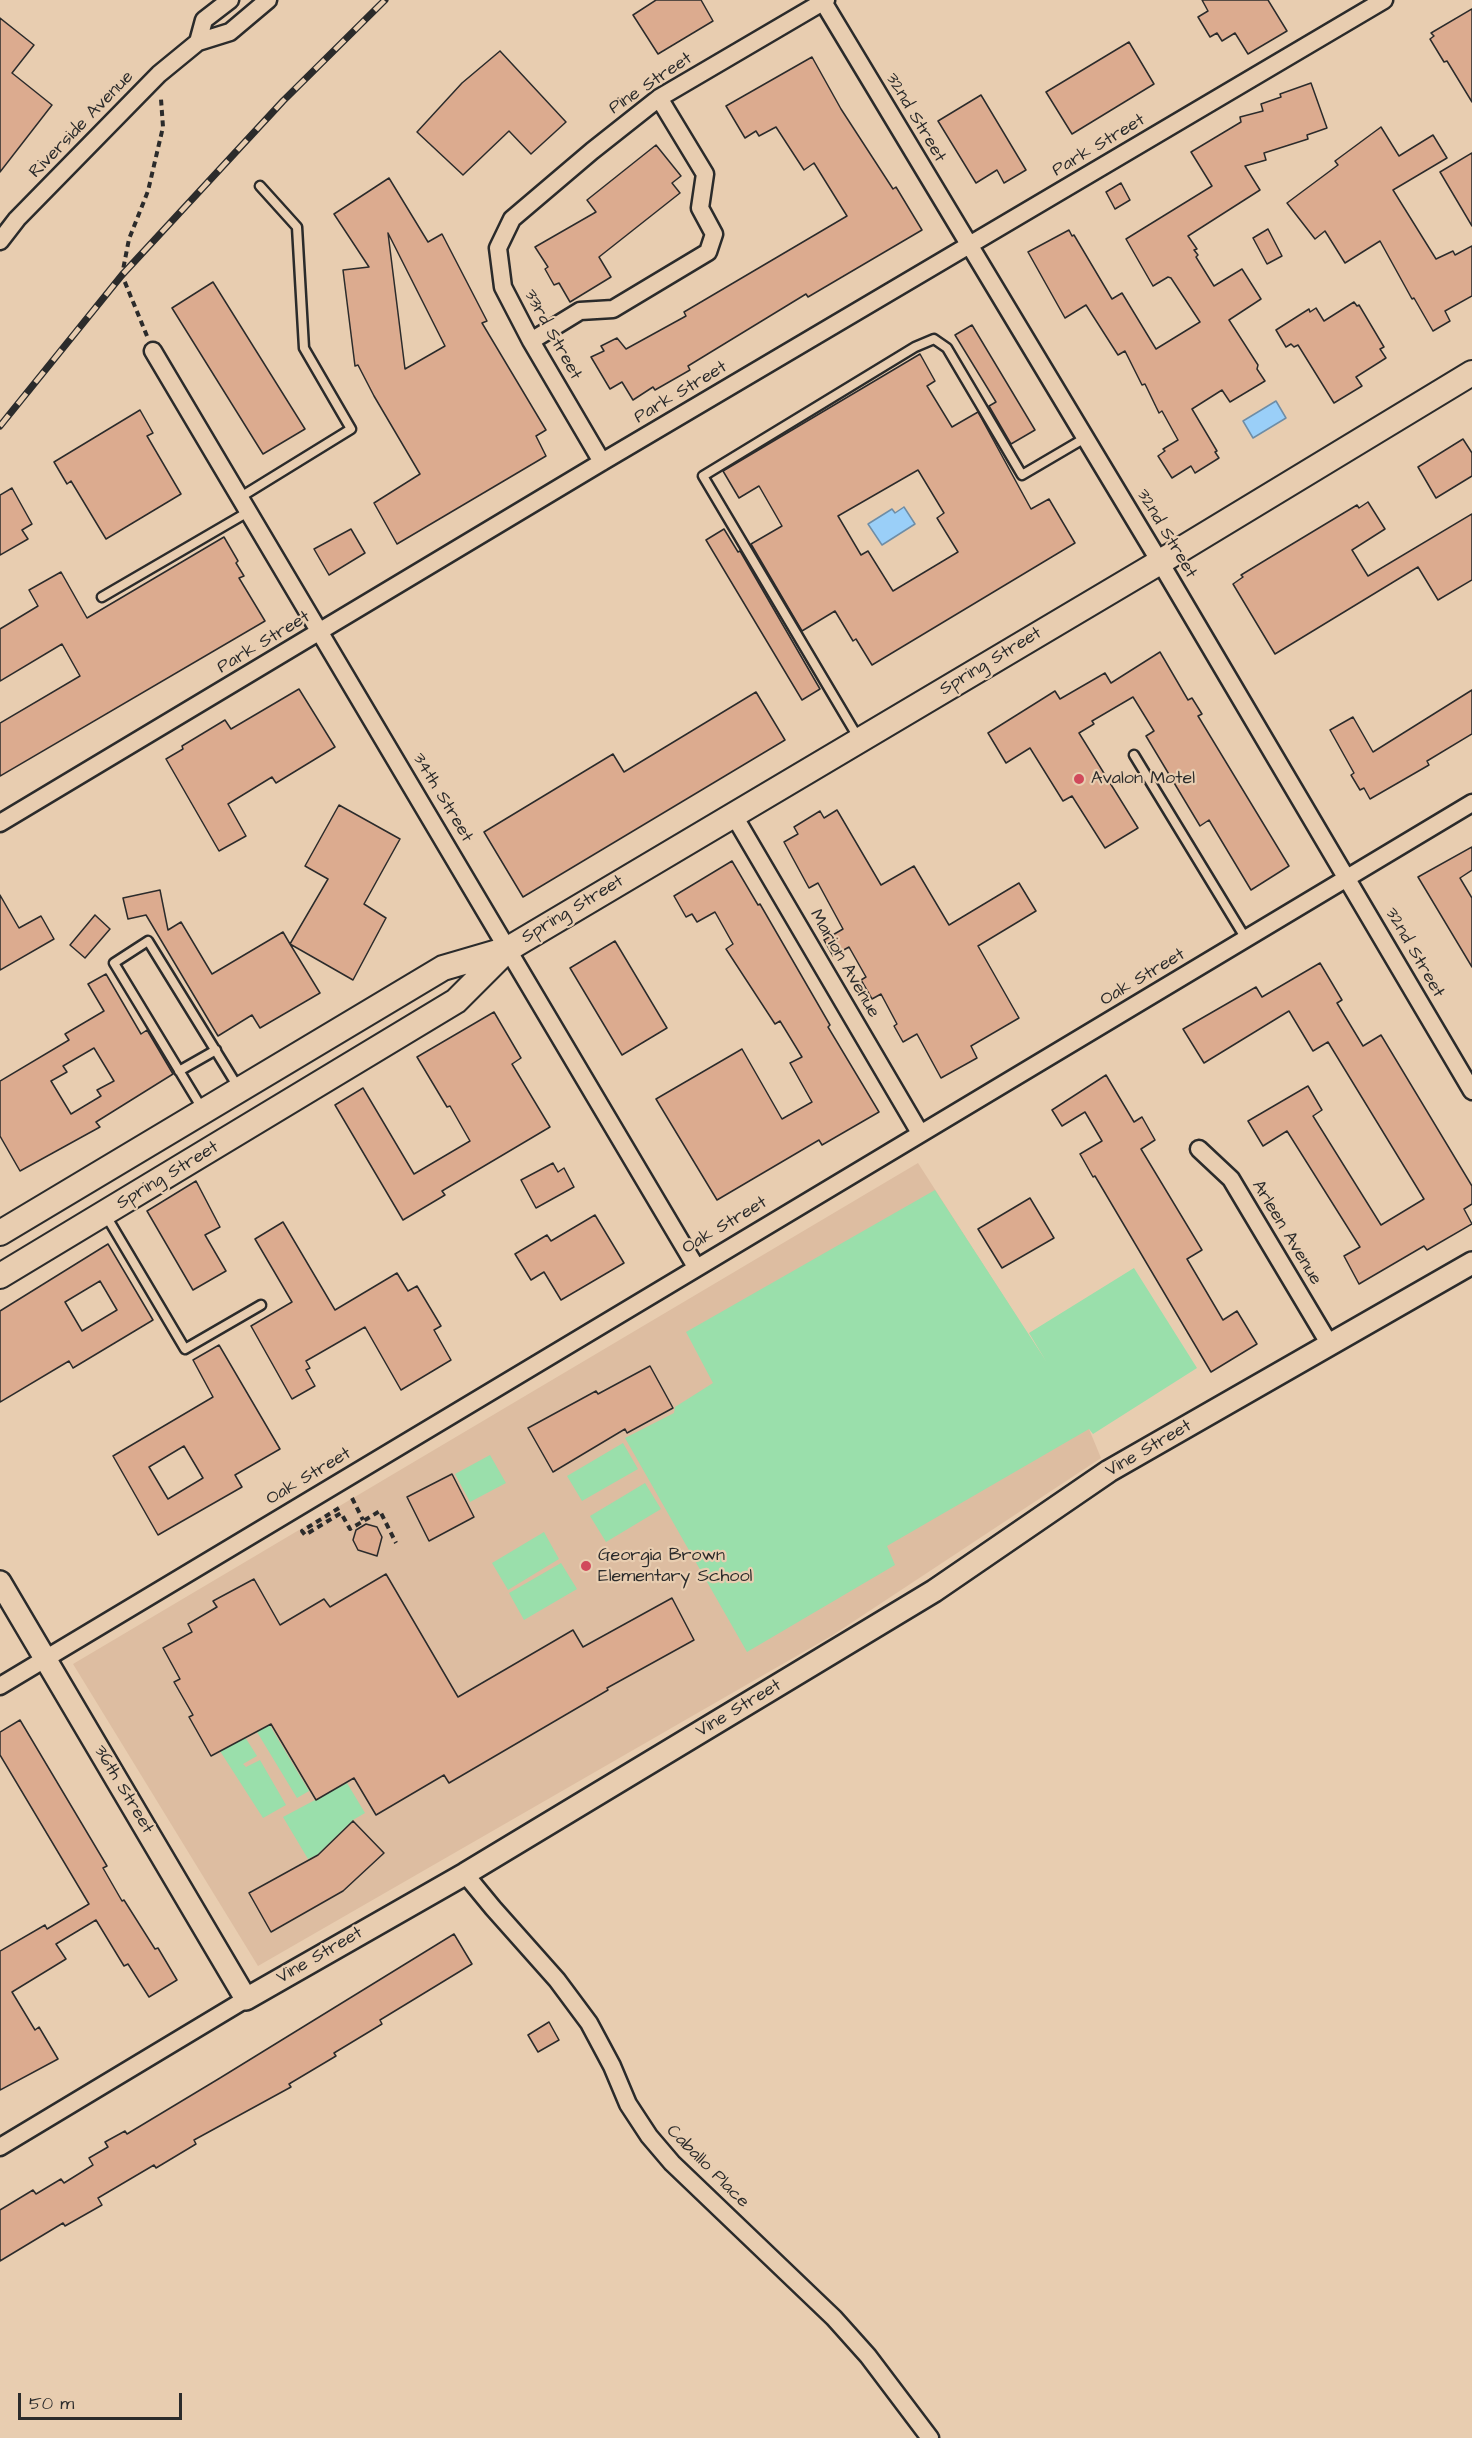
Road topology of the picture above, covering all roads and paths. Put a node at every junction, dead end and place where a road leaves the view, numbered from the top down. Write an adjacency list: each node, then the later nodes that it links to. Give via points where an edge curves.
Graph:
1 (230, 0): 5 (street, Riverside Avenue, via 204,20)
2 (268, 0): 5 (street, Riverside Avenue, via 230,32)
3 (1384, 0): 11 (street, Park Street)
4 (824, 1): 7 (street, Pine Street); 11 (street, 32nd Street)
5 (198, 42): 6 (street, Riverside Avenue)
6 (159, 74): 10 (street, Riverside Avenue); 13 (path, via 163,127 122,275)
7 (659, 98): 9 (street, Pine Street); 12 (street, via 705,174 700,208 714,234 708,252 613,309 580,311)
8 (260, 186): 17 (lane, via 297,227 304,348 351,429)
9 (512, 219): 12 (street, 33rd Street, via 498,248 504,287)
10 (0, 241)
11 (969, 246): 15 (street, 32nd Street); 16 (street, Park Street)
12 (531, 341): 16 (street, 33rd Street)
13 (153, 351): 17 (street, 34th Street)
14 (1472, 373): 18 (main road, Spring Street)
15 (1085, 438): 18 (street, 32nd Street); 21 (lane, via 1022,475 947,348 934,339 703,476)
16 (602, 462): 20 (street, Park Street)
17 (244, 505): 19 (lane); 20 (street, 34th Street)
18 (1160, 562): 21 (main road, Spring Street); 26 (street, 32nd Street)
19 (102, 597)
20 (319, 633): 25 (street, Park Street); 28 (street, 34th Street)
21 (859, 740): 24 (main road, Spring Street)
22 (1134, 755): 27 (lane)
23 (1472, 803): 26 (street, Oak Street)
24 (733, 814): 28 (main road, Spring Street); 34 (street, Marion Avenue)
25 (0, 823)
26 (1347, 878): 27 (street, Oak Street); 32 (street, 32nd Street)
27 (1246, 939): 34 (street, Oak Street)
28 (508, 948): 31 (main road, Spring Street, via 443,968); 36 (main road, Spring Street, via 456,1001); 39 (street, 34th Street)
29 (216, 1050): 30 (lane); 30 (lane, via 148,941 114,963); 31 (lane)
30 (179, 1071): 33 (lane)
31 (240, 1090): 33 (main road, Spring Street)
32 (1472, 1091)
33 (204, 1112): 37 (main road, Spring Street)
34 (920, 1133): 39 (street, Oak Street)
35 (1199, 1149): 42 (street, Arleen Avenue, via 1230,1179)
36 (105, 1214): 40 (main road, Spring Street); 41 (lane, via 185,1349)
37 (0, 1233)
38 (1472, 1263): 42 (street, Vine Street)
39 (696, 1267): 48 (street, Oak Street)
40 (0, 1276)
41 (261, 1305)
42 (1330, 1345): 50 (street, Vine Street, via 1109,1471 933,1591)
43 (352, 1498): 45 (path)
44 (339, 1508): 45 (path, via 302,1531 305,1535 341,1514 350,1529)
45 (363, 1521): 46 (path, via 380,1511)
46 (396, 1543)
47 (0, 1582): 48 (street, 36th Street)
48 (45, 1659): 49 (street, Oak Street); 51 (street, 36th Street)
49 (0, 1686)
50 (465, 1874): 51 (street, Vine Street); 53 (street, Caballo Place, via 589,2023 628,2104 649,2136 672,2163 834,2318 868,2355)
51 (246, 1999): 52 (street, Vine Street)
52 (0, 2147)
53 (930, 2438)

